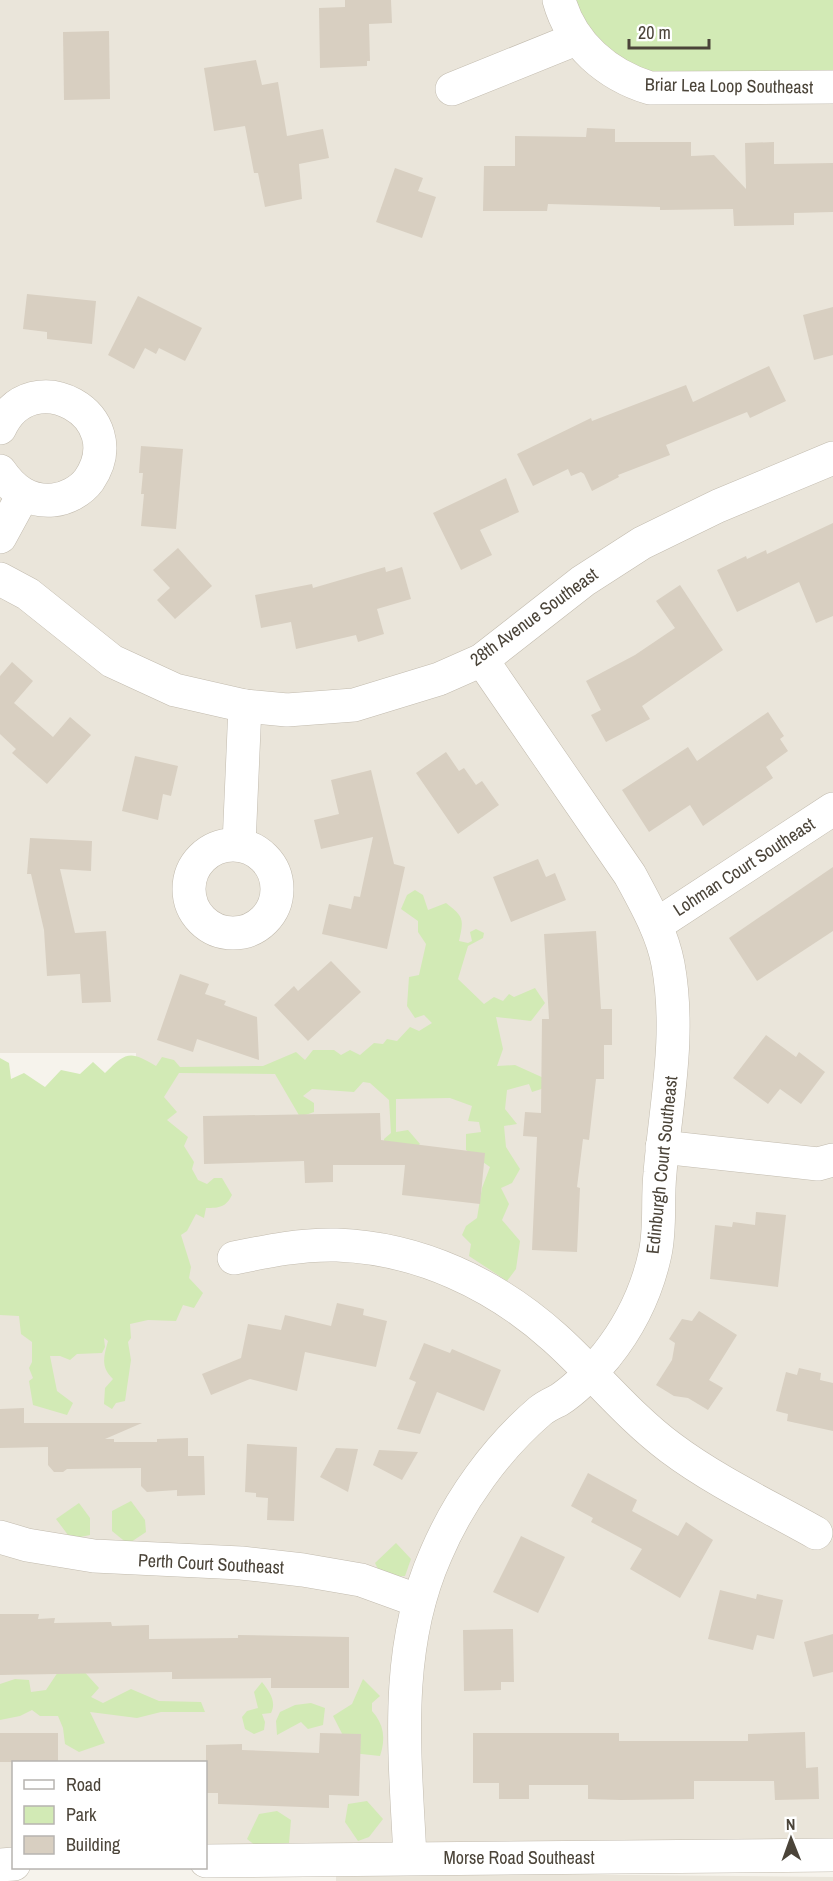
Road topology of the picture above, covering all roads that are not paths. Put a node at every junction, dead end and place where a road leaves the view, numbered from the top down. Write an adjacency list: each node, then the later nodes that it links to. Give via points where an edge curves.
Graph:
1 (559, 0): 2 (street, Briar Lea Loop Southeast)
2 (576, 39): 3 (street, Briar Lea Loop Southeast, via 624,80 650,88); 4 (street)
3 (833, 87)
4 (452, 89)
5 (0, 428): 8 (street, via 17,406 32,398 50,396 82,409 99,438 100,455 95,471 72,495 39,500)
6 (833, 458): 11 (street, 28th Avenue Southeast, via 642,543 583,581)
7 (0, 471): 8 (street)
8 (23, 495): 9 (street)
9 (0, 537)
10 (0, 579): 12 (street, 28th Avenue Southeast, via 28,594 112,661 175,690)
11 (482, 660): 12 (street, 28th Avenue Southeast, via 439,679 354,705 287,710); 15 (street, Edinburgh Court Southeast, via 630,875)
12 (245, 706): 14 (street)
13 (833, 809): 15 (street, Lohman Court Southeast)
14 (239, 845)
15 (656, 925): 16 (street, Edinburgh Court Southeast, via 675,1011)
16 (662, 1148): 17 (street, via 818,1164); 19 (street, Edinburgh Court Southeast, via 659,1225 644,1290 628,1324)
17 (833, 1160)
18 (234, 1258): 19 (street, via 285,1248 337,1245 389,1252 440,1266 487,1288 531,1317)
19 (589, 1374): 20 (street, via 670,1447); 22 (street, Edinburgh Court Southeast, via 512,1437 477,1481 436,1554)
20 (816, 1533)
21 (0, 1538): 22 (street, Perth Court Southeast, via 93,1556 303,1570 361,1580)
22 (419, 1601): 24 (street, Edinburgh Court Southeast, via 407,1655 403,1711)
23 (833, 1855): 24 (street, Morse Road Southeast)
24 (410, 1857): 25 (street, Morse Road Southeast)
25 (207, 1861)

